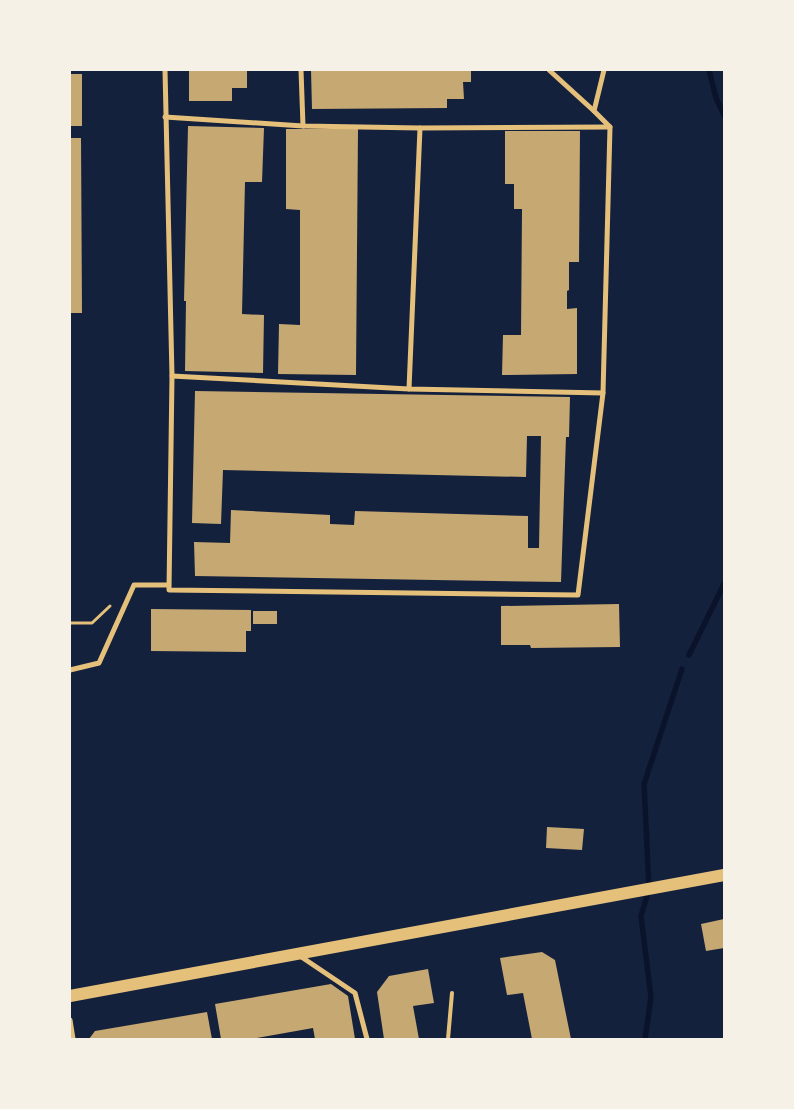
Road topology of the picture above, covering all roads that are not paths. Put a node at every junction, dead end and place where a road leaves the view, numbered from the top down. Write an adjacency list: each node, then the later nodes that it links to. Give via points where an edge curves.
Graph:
1 (165, 70): 6 (street)
2 (300, 70): 7 (street)
3 (549, 70): 5 (street)
4 (604, 70): 5 (street)
5 (594, 111): 8 (street)
6 (165, 117): 7 (street); 10 (street)
7 (303, 126): 9 (street)
8 (610, 127): 9 (street); 12 (street)
9 (420, 128): 11 (street)
10 (172, 376): 11 (street); 13 (street)
11 (409, 389): 12 (street)
12 (603, 393): 13 (street, via 578,595 169,590)
13 (168, 585): 14 (street, via 134,585 99,663)
14 (70, 670)
15 (724, 875): 16 (main road)
16 (297, 954): 18 (main road); 21 (street, via 355,993)
17 (452, 993): 22 (lane)
18 (70, 996)
19 (70, 1020): 20 (street)
20 (73, 1039)
21 (368, 1039)
22 (448, 1039)

